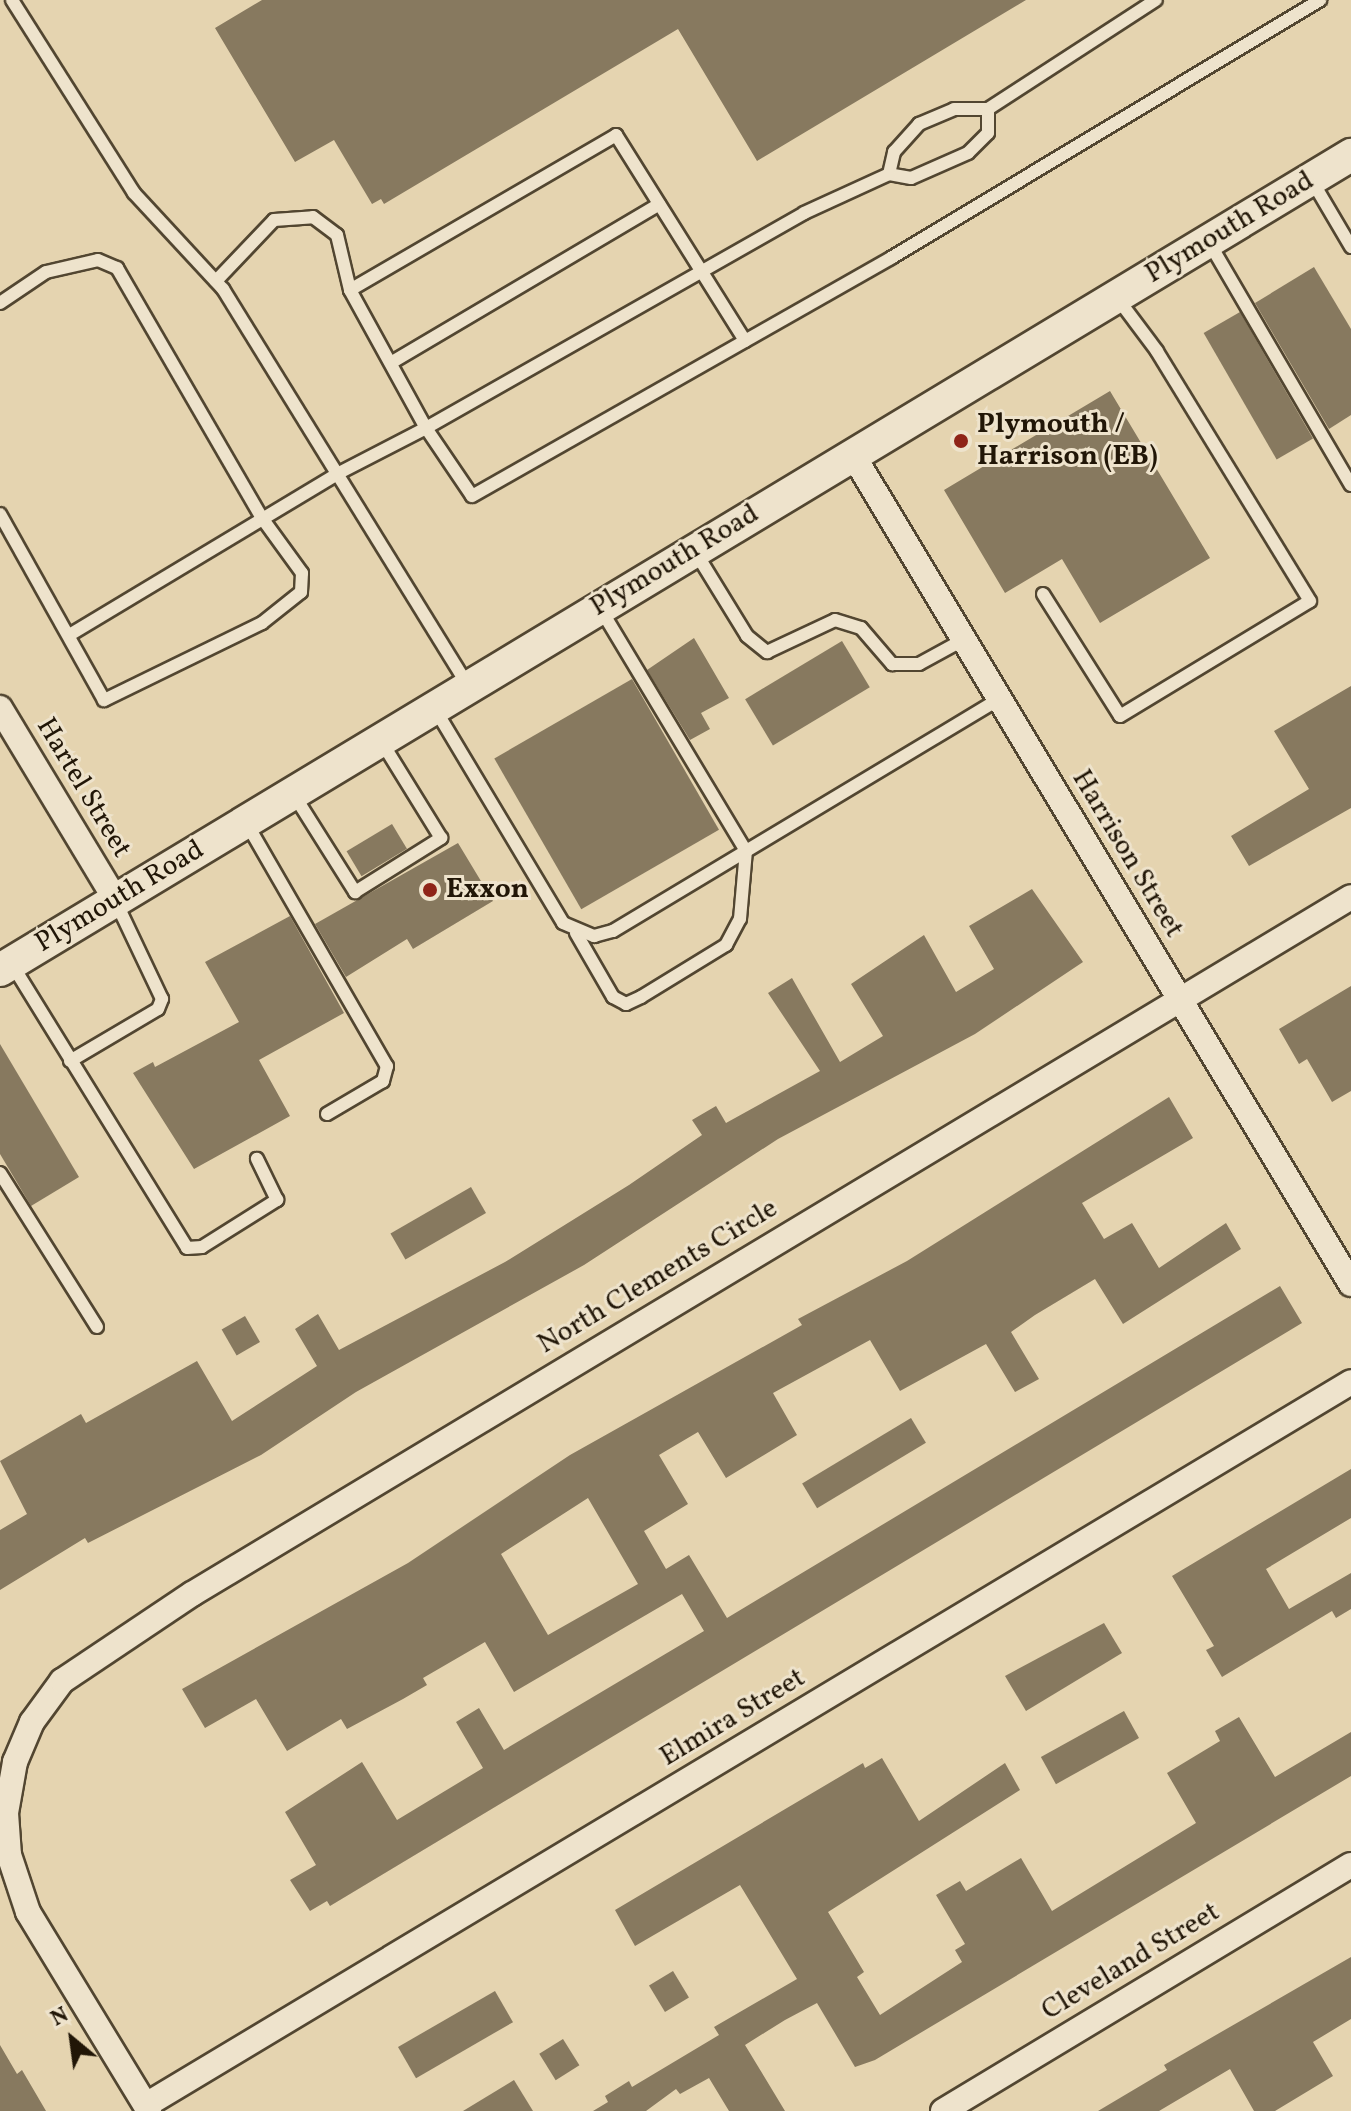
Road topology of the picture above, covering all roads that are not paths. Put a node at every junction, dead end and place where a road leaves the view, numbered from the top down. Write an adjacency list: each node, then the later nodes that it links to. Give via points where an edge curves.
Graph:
1 (12, 0): 12 (lane, via 134,193)
2 (1156, 0): 4 (lane)
3 (1320, 0): 16 (lane)
4 (988, 109): 6 (lane, via 954,109 919,124 894,152); 6 (lane, via 988,133 968,153 911,178)
5 (1351, 155): 7 (main road, Plymouth Road)
6 (889, 174): 11 (lane)
7 (1311, 179): 9 (main road, Plymouth Road); 10 (lane)
8 (659, 204): 11 (lane); 13 (lane, via 616,135); 17 (lane)
9 (1209, 241): 14 (main road, Plymouth Road); 21 (lane)
10 (1351, 247)
11 (700, 270): 16 (lane); 18 (lane)
12 (216, 281): 13 (lane, via 274,220 313,217 337,235); 20 (lane)
13 (350, 290): 17 (lane)
14 (1116, 297): 19 (main road, Plymouth Road); 25 (lane, via 1157,351 1310,601 1120,716)
15 (0, 303): 23 (lane, via 46,272 98,260 117,268)
16 (745, 341): 18 (lane, via 472,496)
17 (394, 361): 18 (lane)
18 (426, 428): 20 (lane)
19 (853, 455): 24 (main road, Plymouth Road); 28 (street, Harrison Street)
20 (337, 474): 23 (lane); 29 (lane)
21 (1351, 485)
22 (0, 514): 27 (lane)
23 (262, 518): 27 (lane); 27 (lane, via 302,573 301,592 262,623 104,700)
24 (694, 550): 26 (main road, Plymouth Road); 28 (lane, via 747,636 767,652 835,620 861,628 892,664 919,664)
25 (1043, 594)
26 (599, 607): 29 (main road, Plymouth Road); 36 (lane)
27 (71, 634)
28 (963, 640): 30 (street, Harrison Street)
29 (469, 686): 31 (main road, Plymouth Road)
30 (998, 700): 36 (lane); 41 (street, Harrison Street)
31 (434, 707): 33 (main road, Plymouth Road); 39 (lane, via 563,923)
32 (0, 708): 38 (street, Hartel Street)
33 (380, 739): 34 (main road, Plymouth Road); 34 (lane, via 441,838 355,892)
34 (293, 792): 35 (main road, Plymouth Road)
35 (246, 821): 38 (main road, Plymouth Road); 43 (lane, via 387,1066 383,1081)
36 (746, 851): 39 (lane, via 613,931); 39 (lane, via 740,919 726,945 641,997 626,1004 613,997)
37 (1351, 897): 41 (street, North Clements Circle)
38 (115, 899): 40 (main road, Plymouth Road); 42 (lane, via 162,999 158,1009)
39 (576, 933)
40 (6, 966): 42 (lane)
41 (1181, 999): 46 (street, Harrison Street); 50 (street, North Clements Circle, via 95,1654 46,1701 24,1740 6,1813 18,1889)
42 (70, 1061): 44 (lane, via 187,1248 202,1247 277,1200)
43 (327, 1114)
44 (257, 1159)
45 (0, 1173): 47 (lane)
46 (1351, 1284)
47 (97, 1327)
48 (1351, 1382): 50 (street, Elmira Street)
49 (1351, 1865): 51 (street, Cleveland Street)
50 (148, 2108)
51 (943, 2111)

